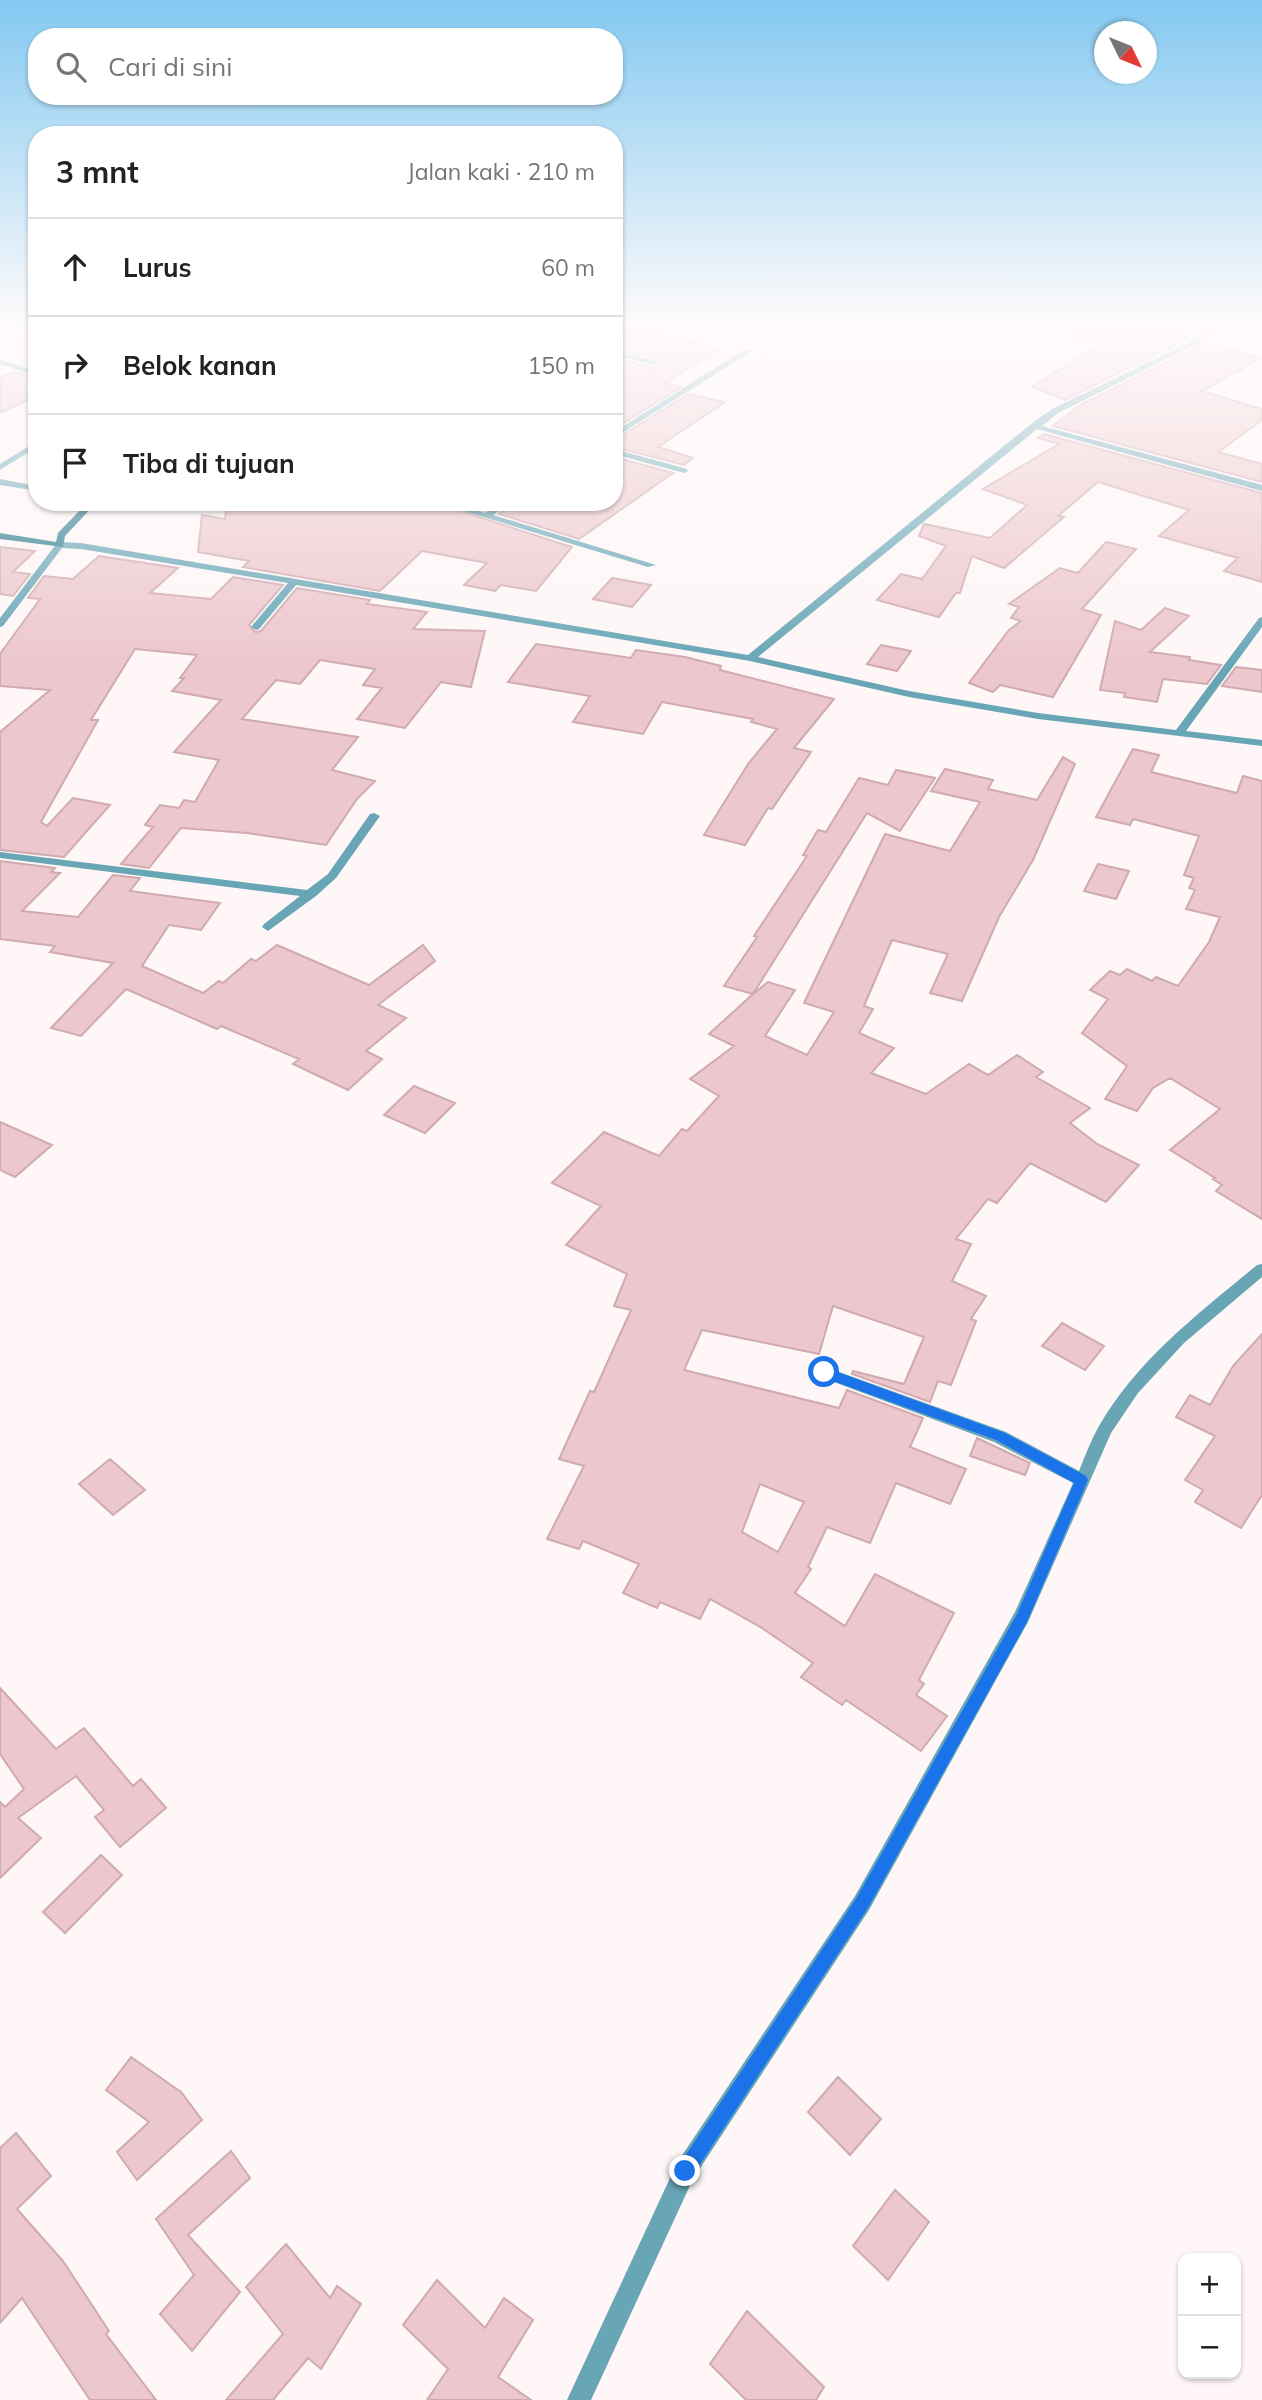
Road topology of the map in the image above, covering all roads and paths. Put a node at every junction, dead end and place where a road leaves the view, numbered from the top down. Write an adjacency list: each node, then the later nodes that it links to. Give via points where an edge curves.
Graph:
1 (1016, 441): 22 (street)
2 (1089, 441): 9 (street)
3 (28, 449): 5 (street)
4 (623, 454): 6 (street)
5 (0, 468)
6 (684, 471)
7 (0, 482): 8 (street)
8 (28, 487)
9 (1262, 488)
10 (85, 511): 16 (street)
11 (469, 511): 13 (street)
12 (494, 511): 13 (street)
13 (486, 516): 17 (street)
14 (0, 527): 16 (street)
15 (0, 536): 16 (street)
16 (61, 540): 18 (street); 20 (street)
17 (651, 565)
18 (293, 583): 21 (street); 22 (street)
19 (1262, 620): 23 (street)
20 (0, 624)
21 (256, 627)
22 (750, 658): 23 (street, via 909,694)
23 (1178, 734): 24 (street)
24 (1262, 743)
25 (374, 816): 27 (street, via 332,876)
26 (0, 855): 27 (street)
27 (312, 894): 28 (street)
28 (268, 927)
29 (1262, 1269): 31 (street, via 1179,1339 1133,1389 1104,1430)
30 (824, 1372): 31 (street, via 1000,1437)
31 (1082, 1480): 32 (street, via 1023,1617 869,1891 685,2171)
32 (579, 2400)

